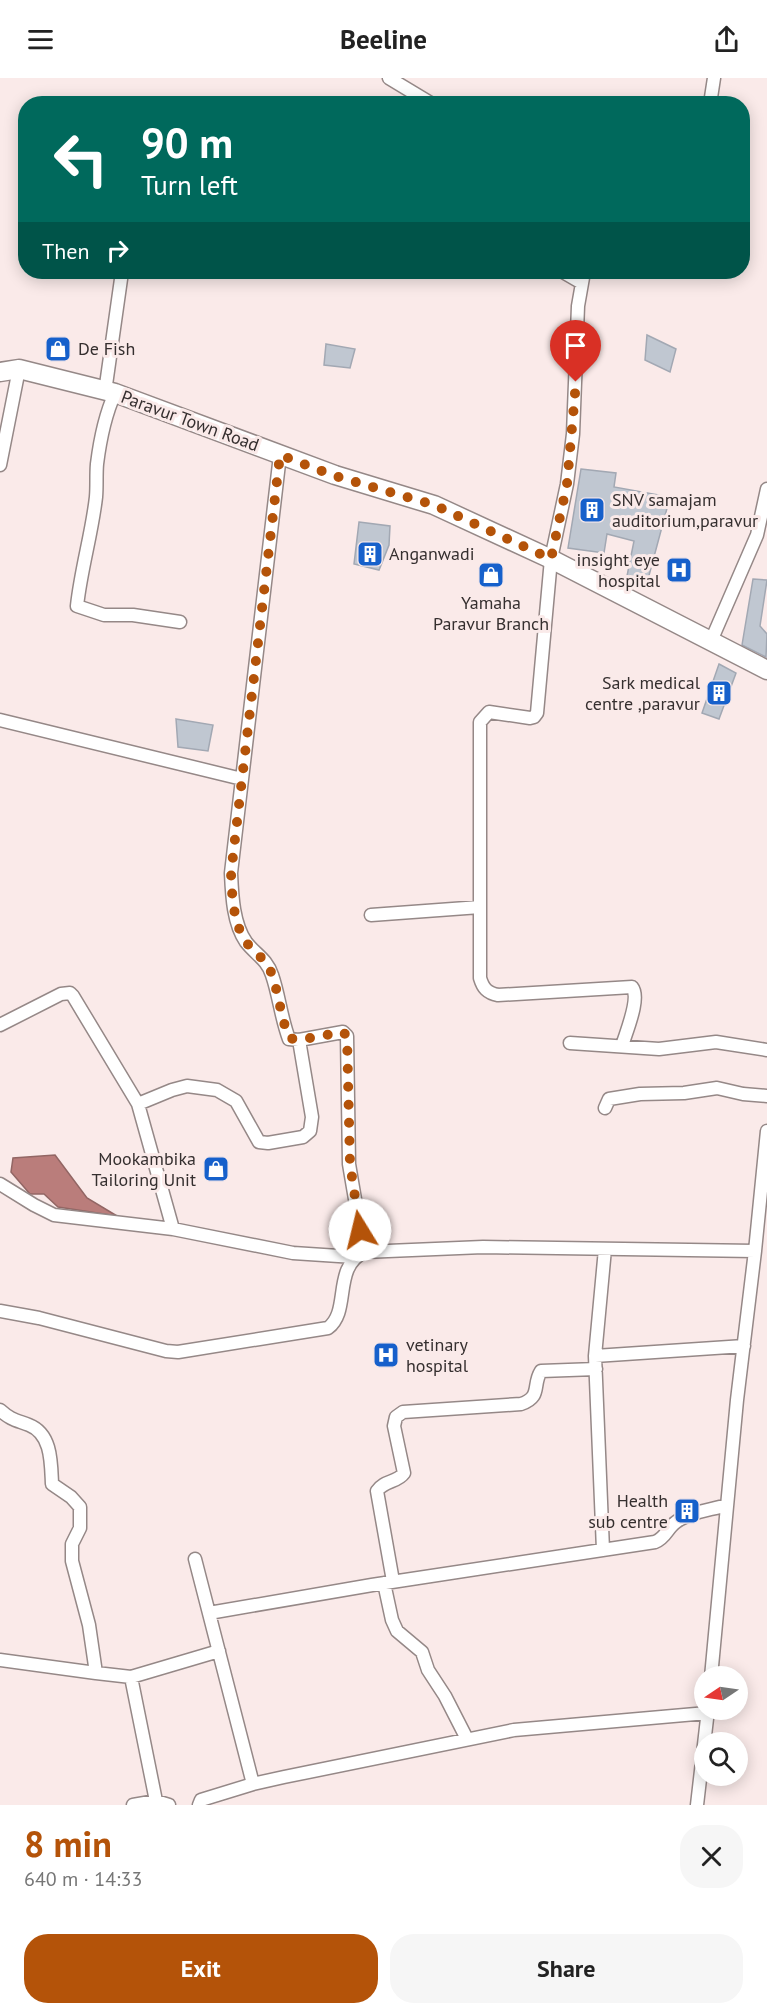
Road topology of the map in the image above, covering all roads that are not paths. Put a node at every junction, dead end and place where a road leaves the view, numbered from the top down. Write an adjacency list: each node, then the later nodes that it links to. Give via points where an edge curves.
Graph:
1 (389, 78): 3 (street)
2 (714, 78): 4 (street)
3 (419, 96)
4 (711, 96)
5 (121, 279): 9 (street)
6 (583, 279): 13 (street, via 567,484)
7 (19, 369): 8 (main road, Paravur Town Road); 9 (main road, Paravur Town Road); 11 (street)
8 (0, 372)
9 (110, 393): 10 (main road, Paravur Town Road); 14 (street, via 77,606 104,615)
10 (280, 455): 13 (main road, Paravur Town Road, via 434,505); 18 (street)
11 (0, 465)
12 (767, 489): 15 (street, via 757,535)
13 (551, 559): 15 (main road, Paravur Town Road); 19 (street, via 537,713 530,718 489,712 480,722)
14 (180, 622)
15 (711, 641): 16 (main road, Paravur Town Road)
16 (767, 670)
17 (0, 720): 18 (street)
18 (242, 779): 22 (street, via 231,873 234,906 246,942 262,956 272,975 289,1038)
19 (480, 907): 20 (street); 24 (street, via 480,978 486,990 498,994 632,987 636,998)
20 (371, 915)
21 (0, 1025): 27 (street, via 70,993)
22 (299, 1040): 27 (street, via 312,1117 310,1131 303,1137 259,1142 236,1101 218,1090 187,1086); 34 (street, via 343,1032 347,1036 350,1164)
23 (570, 1043): 24 (street)
24 (622, 1046): 25 (street, via 659,1049 716,1042)
25 (767, 1050)
26 (767, 1096): 28 (street, via 717,1088 609,1099)
27 (138, 1104): 31 (street)
28 (605, 1108)
29 (767, 1131): 33 (street)
30 (0, 1184): 31 (street, via 54,1215)
31 (173, 1229): 34 (street, via 293,1253)
32 (605, 1249): 33 (street); 34 (street, via 483,1246); 37 (street)
33 (755, 1251): 36 (street)
34 (359, 1255): 35 (street, via 347,1266 337,1313 328,1328 200,1349 166,1351)
35 (0, 1311)
36 (744, 1346): 37 (street); 40 (street)
37 (596, 1356): 38 (street)
38 (596, 1369): 41 (street); 43 (street, via 541,1371 533,1397 521,1404 403,1413 396,1417 394,1426 404,1473 384,1483 378,1491)
39 (0, 1410): 48 (street, via 42,1433 50,1452 52,1484 80,1507 80,1528 72,1544 72,1561 89,1625)
40 (727, 1505): 41 (street, via 674,1523 662,1540); 47 (street)
41 (603, 1550): 43 (street)
42 (195, 1559): 44 (street)
43 (389, 1582): 44 (street); 52 (street, via 392,1620 397,1631 422,1652)
44 (209, 1613): 45 (street)
45 (219, 1651): 49 (street); 53 (street)
46 (0, 1660): 48 (street)
47 (712, 1666)
48 (96, 1673): 49 (street)
49 (131, 1677): 54 (street)
50 (694, 1713): 52 (street, via 514,1730)
51 (707, 1720): 58 (street)
52 (467, 1739): 53 (street)
53 (253, 1784): 57 (street, via 201,1800)
54 (156, 1801): 55 (street); 56 (street)
55 (133, 1805)
56 (169, 1805)
57 (199, 1805)
58 (697, 1805)

